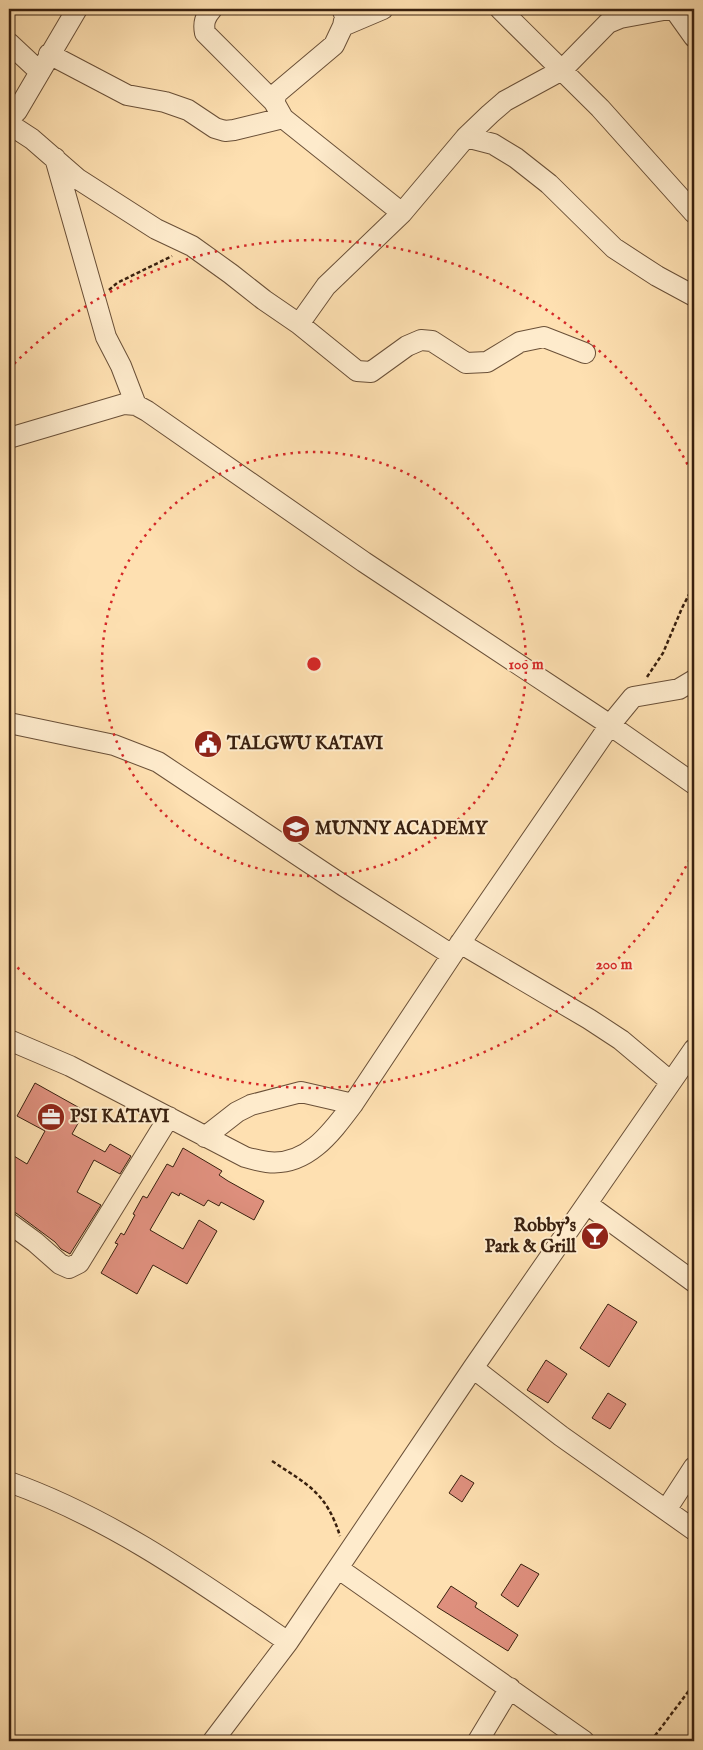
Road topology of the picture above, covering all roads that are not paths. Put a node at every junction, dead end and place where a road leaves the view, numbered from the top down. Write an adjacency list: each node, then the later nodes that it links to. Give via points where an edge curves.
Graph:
1 (77, 9): 10 (street)
2 (212, 9): 13 (street, via 203,24 205,33)
3 (383, 9): 7 (street)
4 (500, 9): 11 (street)
5 (669, 9): 11 (street, via 608,23)
6 (674, 9): 8 (street)
7 (343, 18): 13 (street, via 334,45 278,93)
8 (694, 37)
9 (9, 43): 12 (street)
10 (49, 54): 12 (street); 13 (street, via 127,95 188,110 225,131)
11 (562, 70): 16 (street, via 505,101); 19 (street)
12 (40, 72): 14 (street)
13 (279, 110): 18 (street)
14 (9, 119)
15 (9, 124): 17 (street)
16 (466, 137): 18 (street); 20 (street, via 493,144 516,158 549,184 614,248)
17 (55, 158): 21 (street, via 78,178 156,229 192,246); 23 (street, via 106,337)
18 (402, 213): 21 (street, via 326,286)
19 (694, 213)
20 (694, 296)
21 (299, 324): 22 (street, via 357,371 371,372 421,340 432,341 466,363 487,362 520,342 544,338)
22 (585, 353)
23 (136, 405): 24 (street, via 124,404); 27 (street, via 364,562)
24 (9, 438)
25 (694, 680): 27 (street, via 679,689 633,697)
26 (9, 723): 29 (street, via 114,745 158,762 344,886)
27 (610, 725): 28 (street); 29 (street)
28 (694, 784)
29 (456, 949): 32 (street, via 589,1019 621,1040); 33 (street)
30 (9, 1040): 34 (street, via 70,1066)
31 (694, 1049): 32 (street)
32 (671, 1082): 36 (street)
33 (353, 1104): 35 (street, via 301,1092 251,1105); 35 (street, via 311,1151 285,1162 245,1157)
34 (169, 1117): 35 (street); 37 (street, via 79,1263 69,1268 60,1264)
35 (205, 1137)
36 (587, 1204): 38 (street); 39 (street)
37 (9, 1223)
38 (694, 1282)
39 (473, 1368): 42 (street, via 561,1436); 44 (street)
40 (694, 1467): 42 (street)
41 (9, 1482): 45 (street, via 40,1493 130,1537)
42 (666, 1510): 43 (street)
43 (694, 1530)
44 (343, 1562): 45 (street); 46 (street)
45 (288, 1642): 47 (street)
46 (510, 1688): 48 (street); 49 (street)
47 (213, 1741)
48 (478, 1741)
49 (584, 1741)

